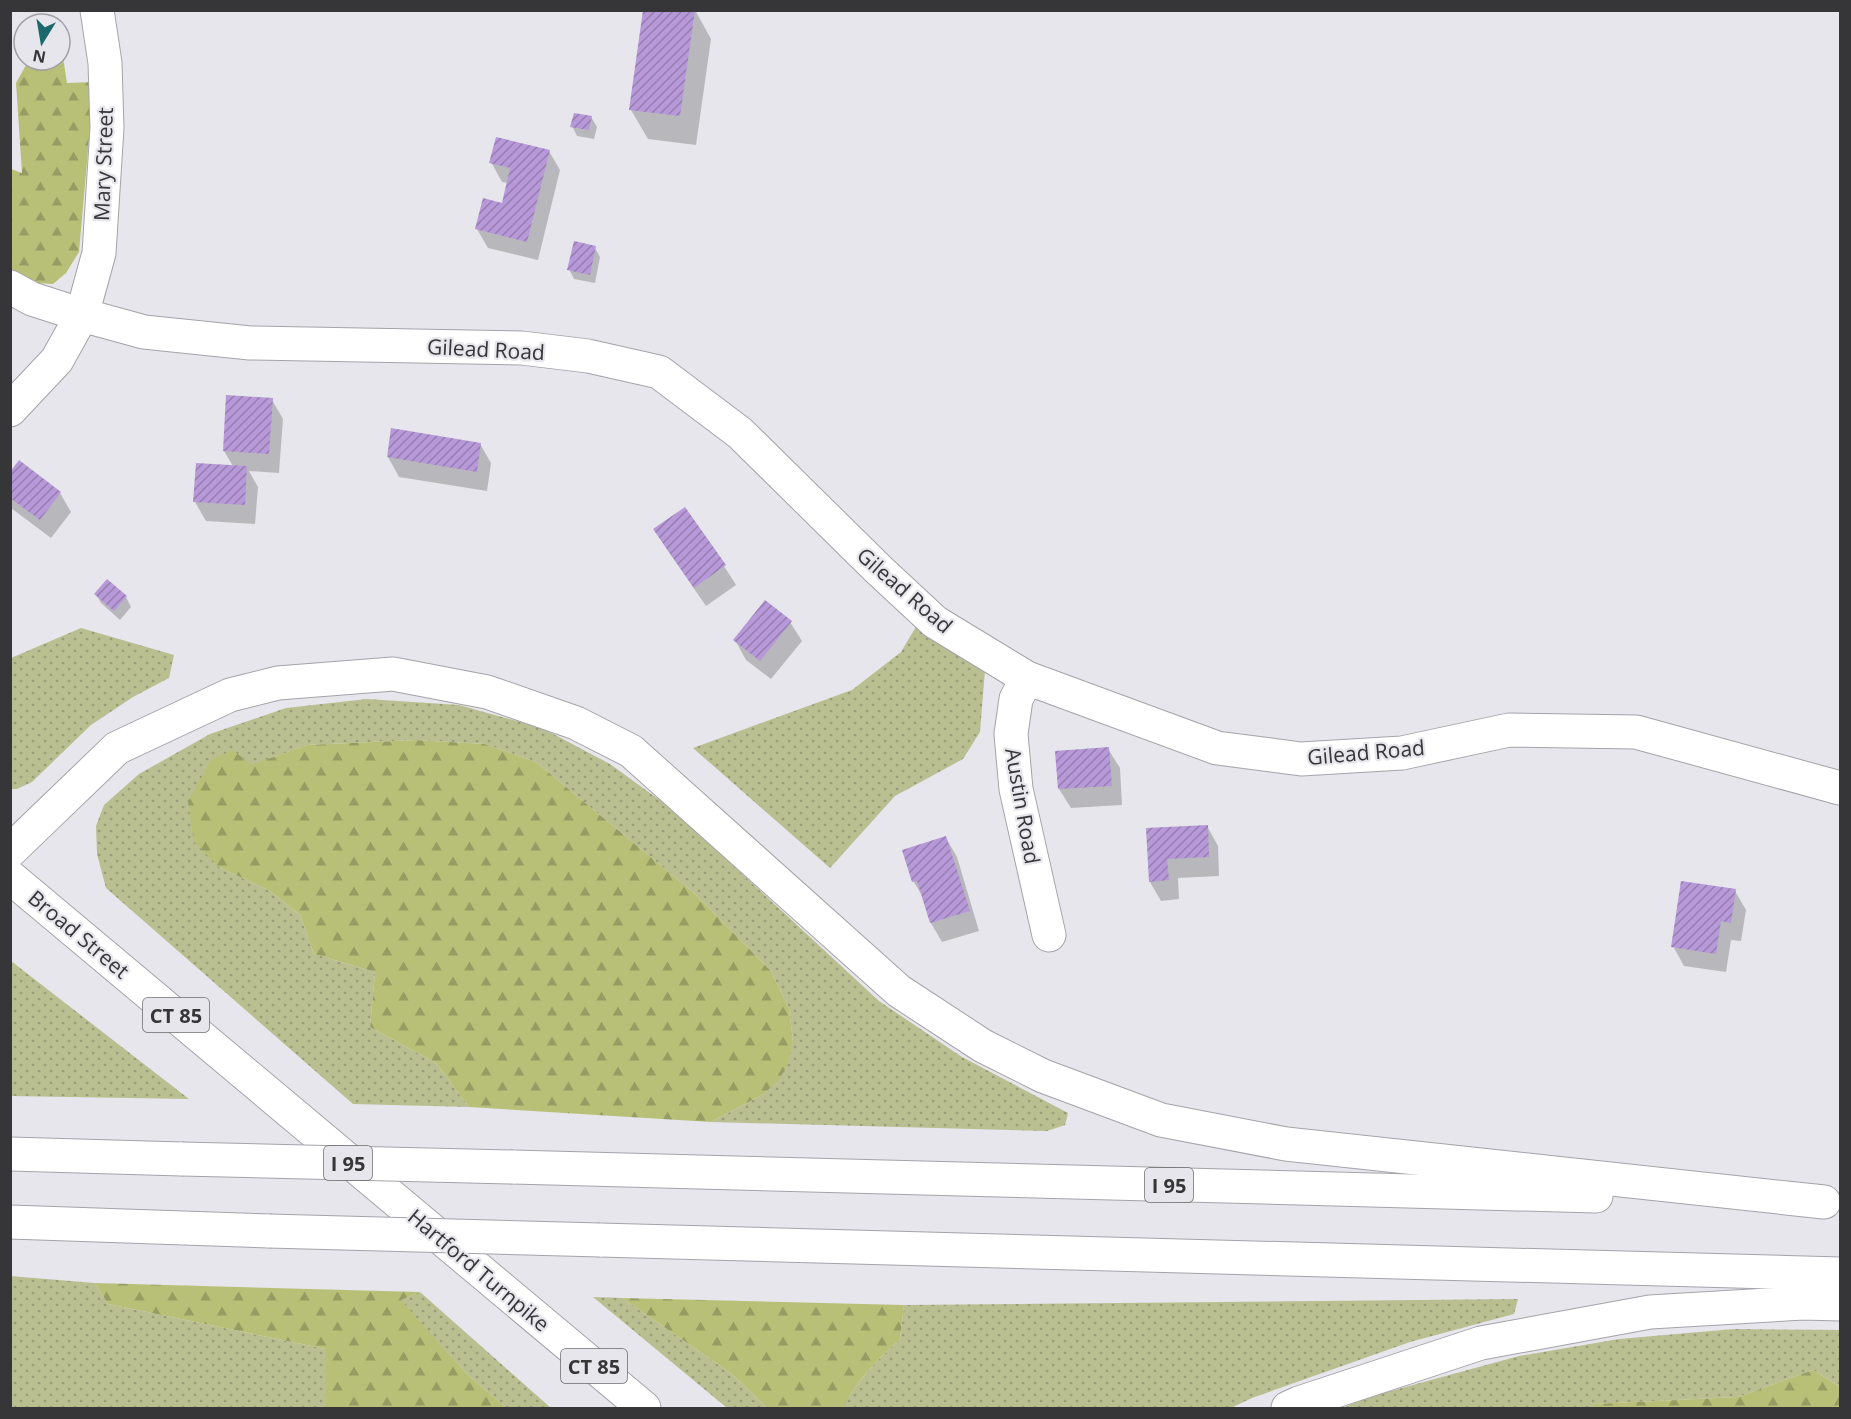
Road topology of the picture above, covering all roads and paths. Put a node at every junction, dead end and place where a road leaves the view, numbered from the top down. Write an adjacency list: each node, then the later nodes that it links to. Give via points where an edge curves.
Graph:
1 (97, 10): 3 (main road, Mary Street, via 105,63 107,128 99,253)
2 (10, 287): 3 (main road, Gilead Road, via 32,299)
3 (82, 315): 4 (main road, Mary Street, via 57,360); 5 (main road, Gilead Road, via 144,332 250,343 522,348 588,356 658,372 740,433 935,622)
4 (10, 410)
5 (1027, 678): 6 (main road, Gilead Road, via 1217,748 1301,759 1402,753 1509,730 1636,732); 9 (main road, Austin Road, via 1016,699 1011,734 1016,789)
6 (1840, 788)
7 (10, 851): 12 (main road, via 117,748 230,695 278,683 393,674 487,692 576,723 631,751 899,991 983,1046 1033,1071 1161,1120 1286,1144)
8 (10, 877): 11 (main road, Broad Street / CT 85)
9 (1049, 935)
10 (10, 1154): 12 (main road, I 95, bridge)
11 (341, 1154): 16 (main road, Hartford Turnpike / CT 85)
12 (1832, 1202)
13 (10, 1222): 14 (main road, bridge)
14 (1840, 1274)
15 (1840, 1304): 17 (main road, via 1650,1312 1481,1343)
16 (644, 1408)
17 (1288, 1408)

